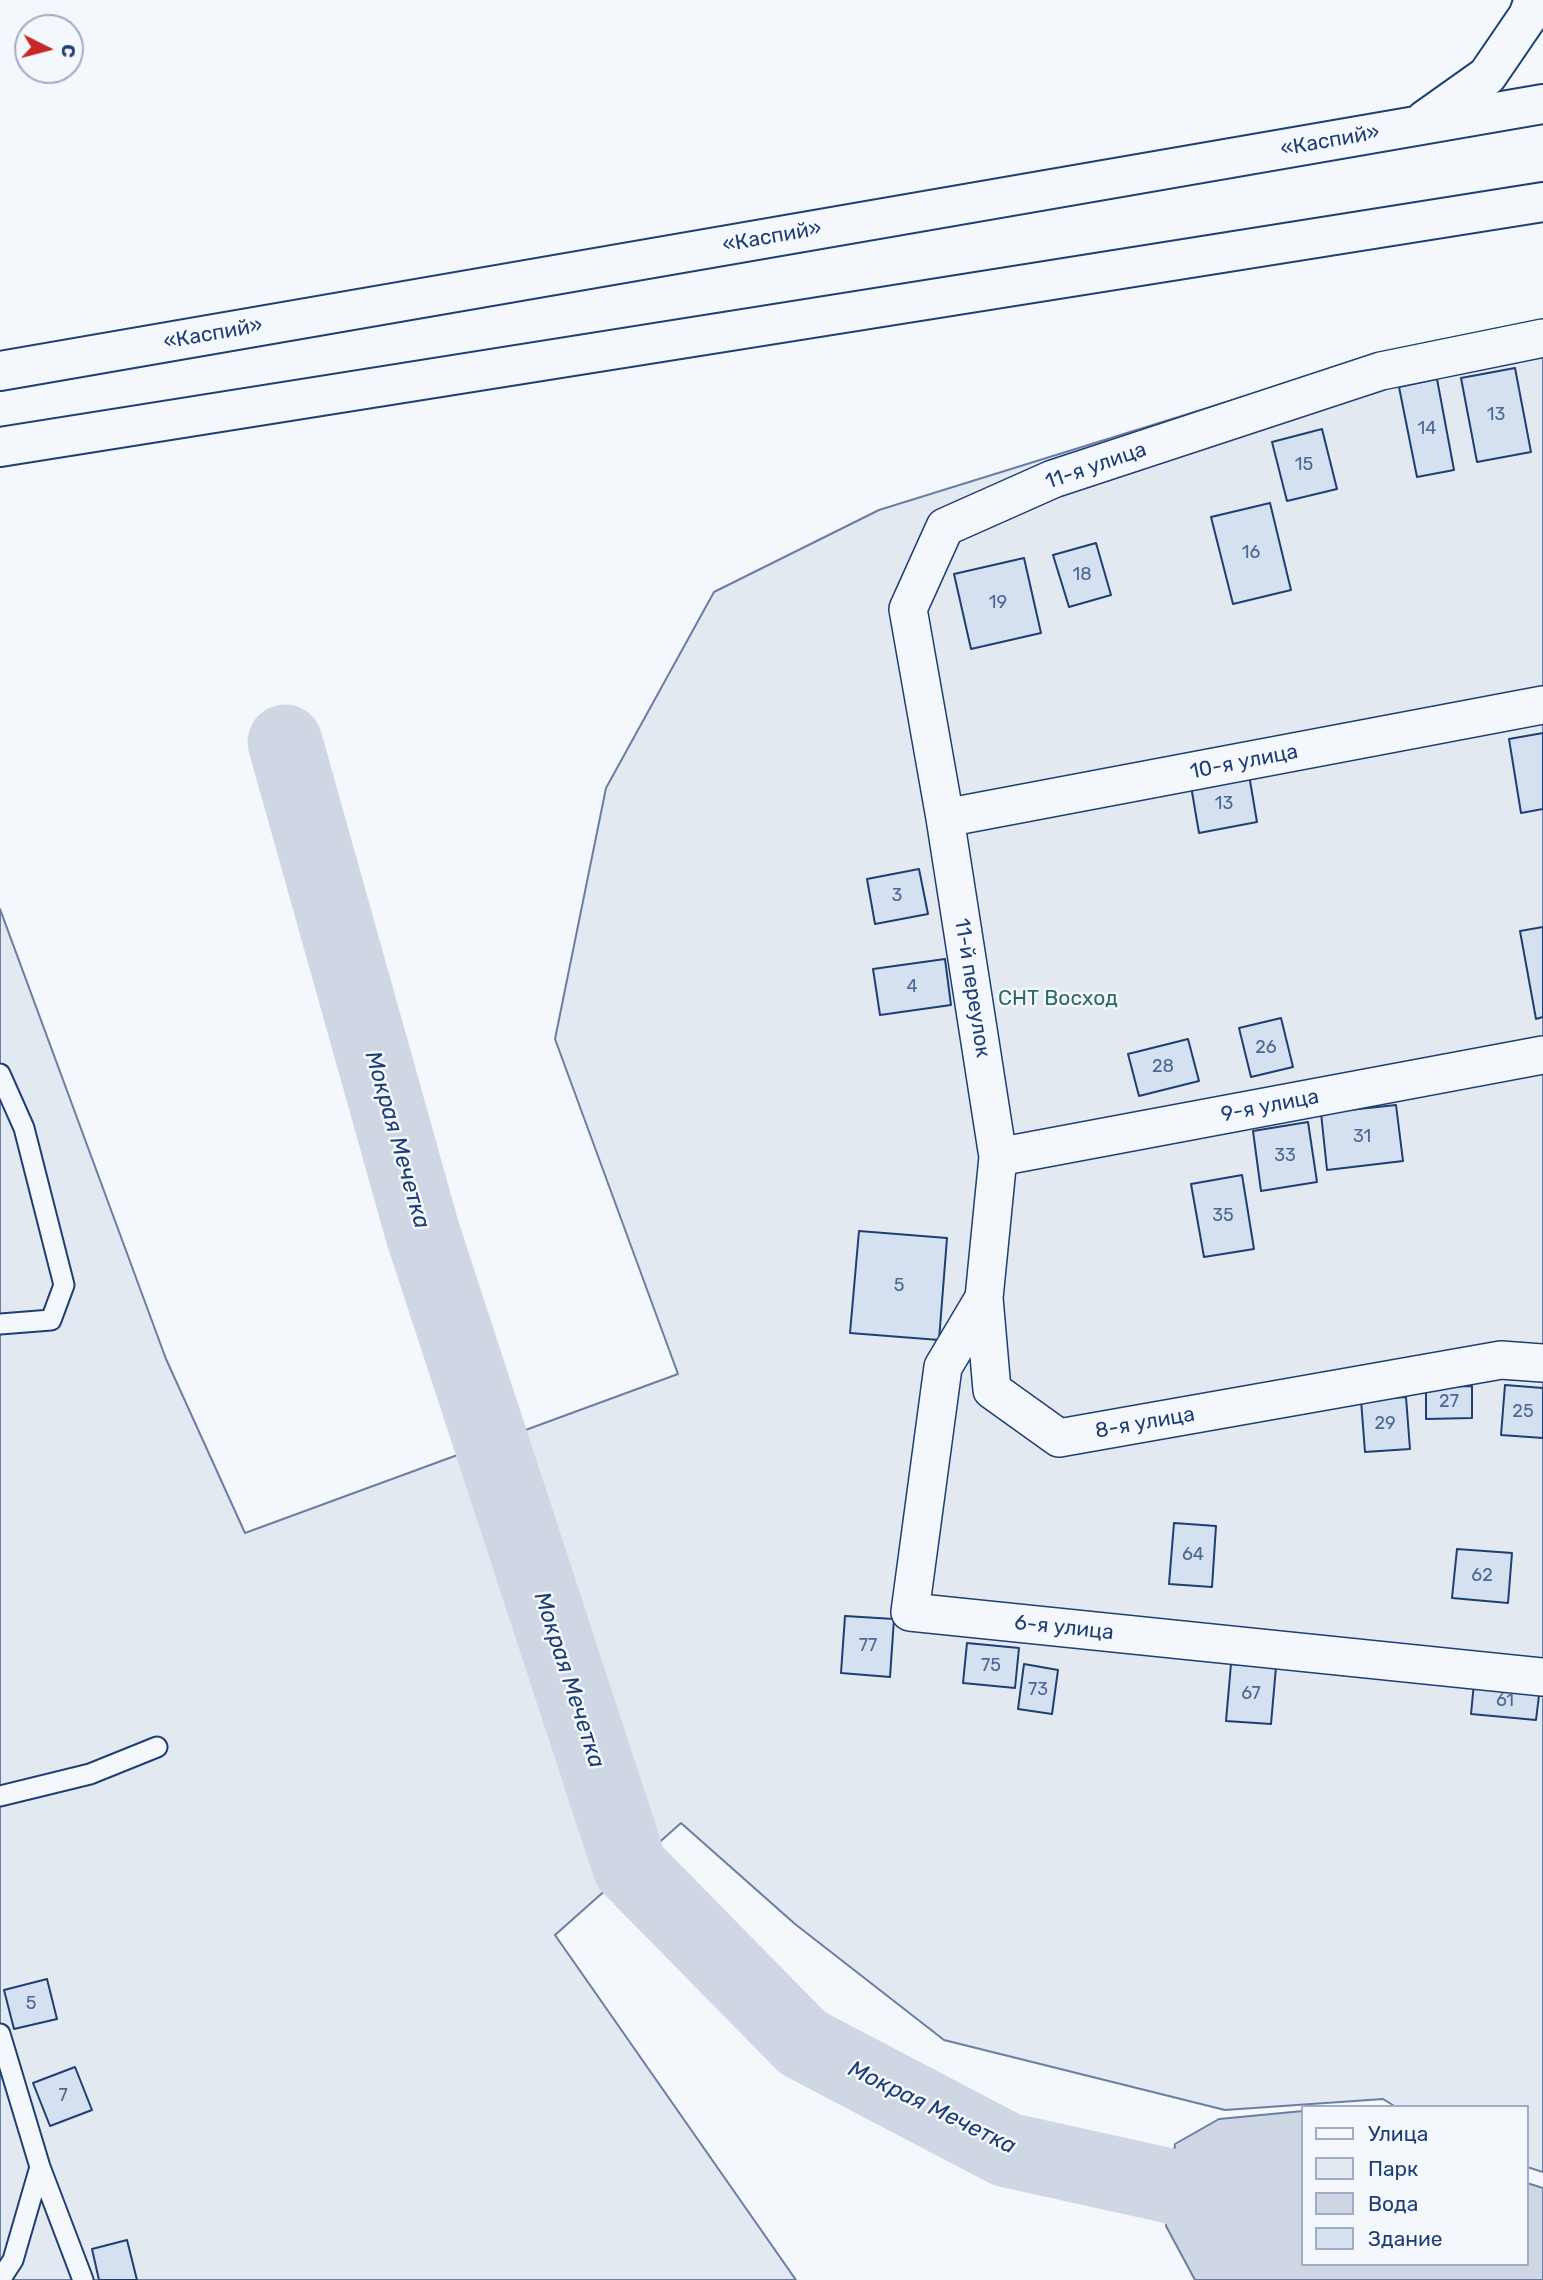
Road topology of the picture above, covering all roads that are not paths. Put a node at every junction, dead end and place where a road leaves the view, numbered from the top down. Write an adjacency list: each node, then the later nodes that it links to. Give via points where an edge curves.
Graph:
1 (1534, 0): 3 (highway, via 1487,76)
2 (1543, 104): 3 (highway, «Каспий»)
3 (1418, 125): 6 (highway, «Каспий»)
4 (1543, 202): 7 (highway)
5 (1543, 338): 9 (street, 11-я улица, via 1381,371 1053,479 945,527 908,609)
6 (0, 371)
7 (0, 447)
8 (1543, 705): 9 (street, 10-я улица)
9 (945, 818): 12 (street, 11-й переулок)
10 (1543, 1055): 12 (street, 9-я улица)
11 (0, 1074): 14 (lane, via 24,1128 64,1285 51,1320)
12 (998, 1157): 13 (street, 8-я улица)
13 (984, 1297): 15 (street, 8-я улица, via 992,1390 1059,1438 1502,1360); 16 (street, 6-я улица, via 943,1367 910,1612)
14 (0, 1324)
15 (1543, 1363)
16 (1543, 1676)
17 (157, 1747): 18 (lane, via 90,1774)
18 (0, 1796)
19 (0, 2034): 20 (lane)
20 (40, 2167): 21 (lane, via 13,2260); 22 (lane)
21 (1, 2280)
22 (83, 2280)

